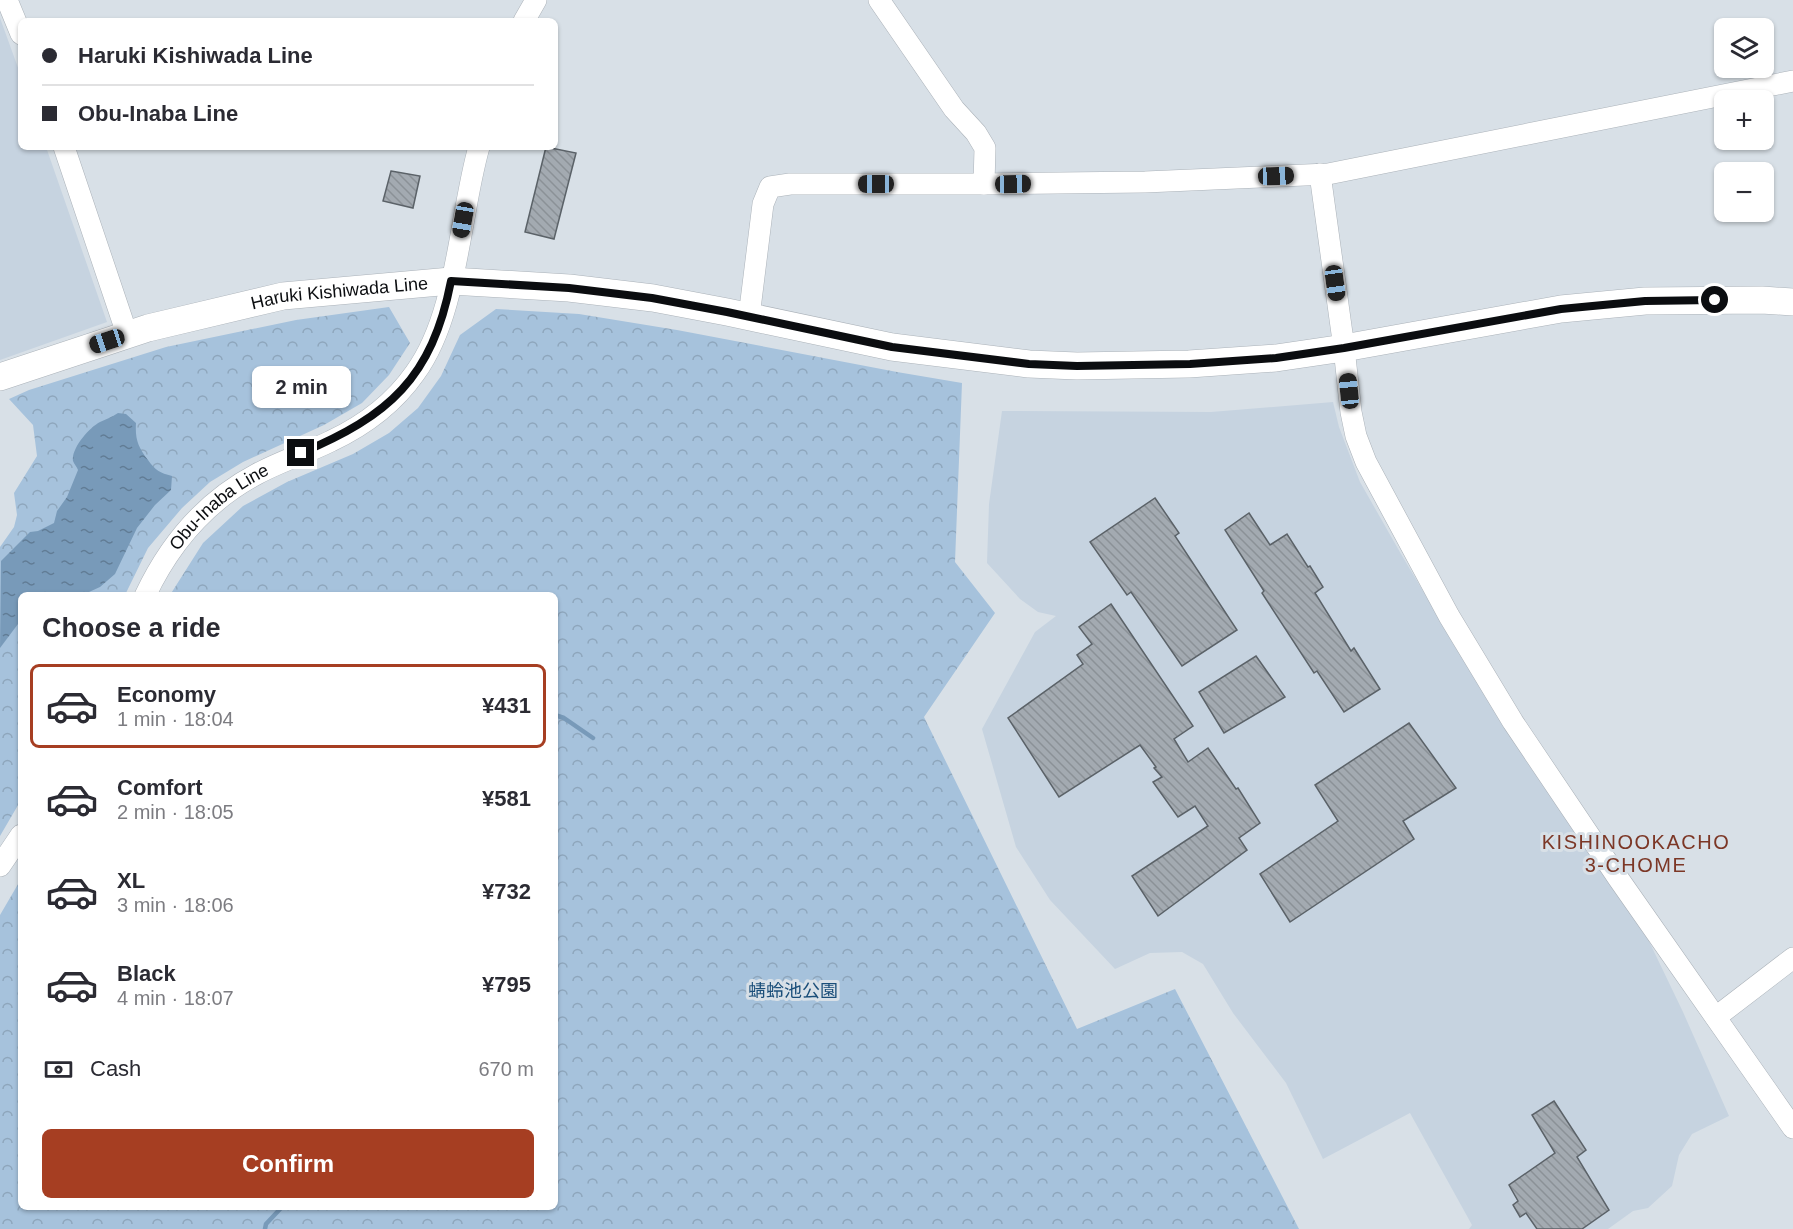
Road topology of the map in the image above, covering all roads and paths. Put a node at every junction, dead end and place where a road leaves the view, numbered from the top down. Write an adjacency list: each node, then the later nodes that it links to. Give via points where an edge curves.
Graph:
1 (7, 0): 5 (street)
2 (536, 0): 4 (street)
3 (879, 0): 10 (street, via 985,148)
4 (526, 18)
5 (18, 27)
6 (1793, 81): 9 (street)
7 (65, 150): 14 (street)
8 (477, 150): 11 (street, Obu-Inaba Line)
9 (1320, 174): 10 (street); 15 (street)
10 (984, 184): 13 (street, via 770,187 763,204)
11 (451, 281): 13 (main road, Haruki Kishiwada Line, via 569,288); 14 (main road, Haruki Kishiwada Line, via 283,296); 17 (street, Obu-Inaba Line, via 430,347 397,396 351,430 257,474 219,499 180,538)
12 (1793, 302): 15 (main road, Haruki Kishiwada Line, via 1645,301 1561,309)
13 (749, 316): 15 (main road, Haruki Kishiwada Line, via 892,347 1029,364 1125,367 1240,362)
14 (128, 334): 16 (main road, Haruki Kishiwada Line)
15 (1344, 348): 21 (street, via 1351,412 1366,462 1449,616 1538,760)
16 (0, 377)
17 (147, 592)
18 (18, 839): 19 (street)
19 (0, 866)
20 (1793, 958): 21 (street)
21 (1716, 1017): 22 (street)
22 (1793, 1128)

